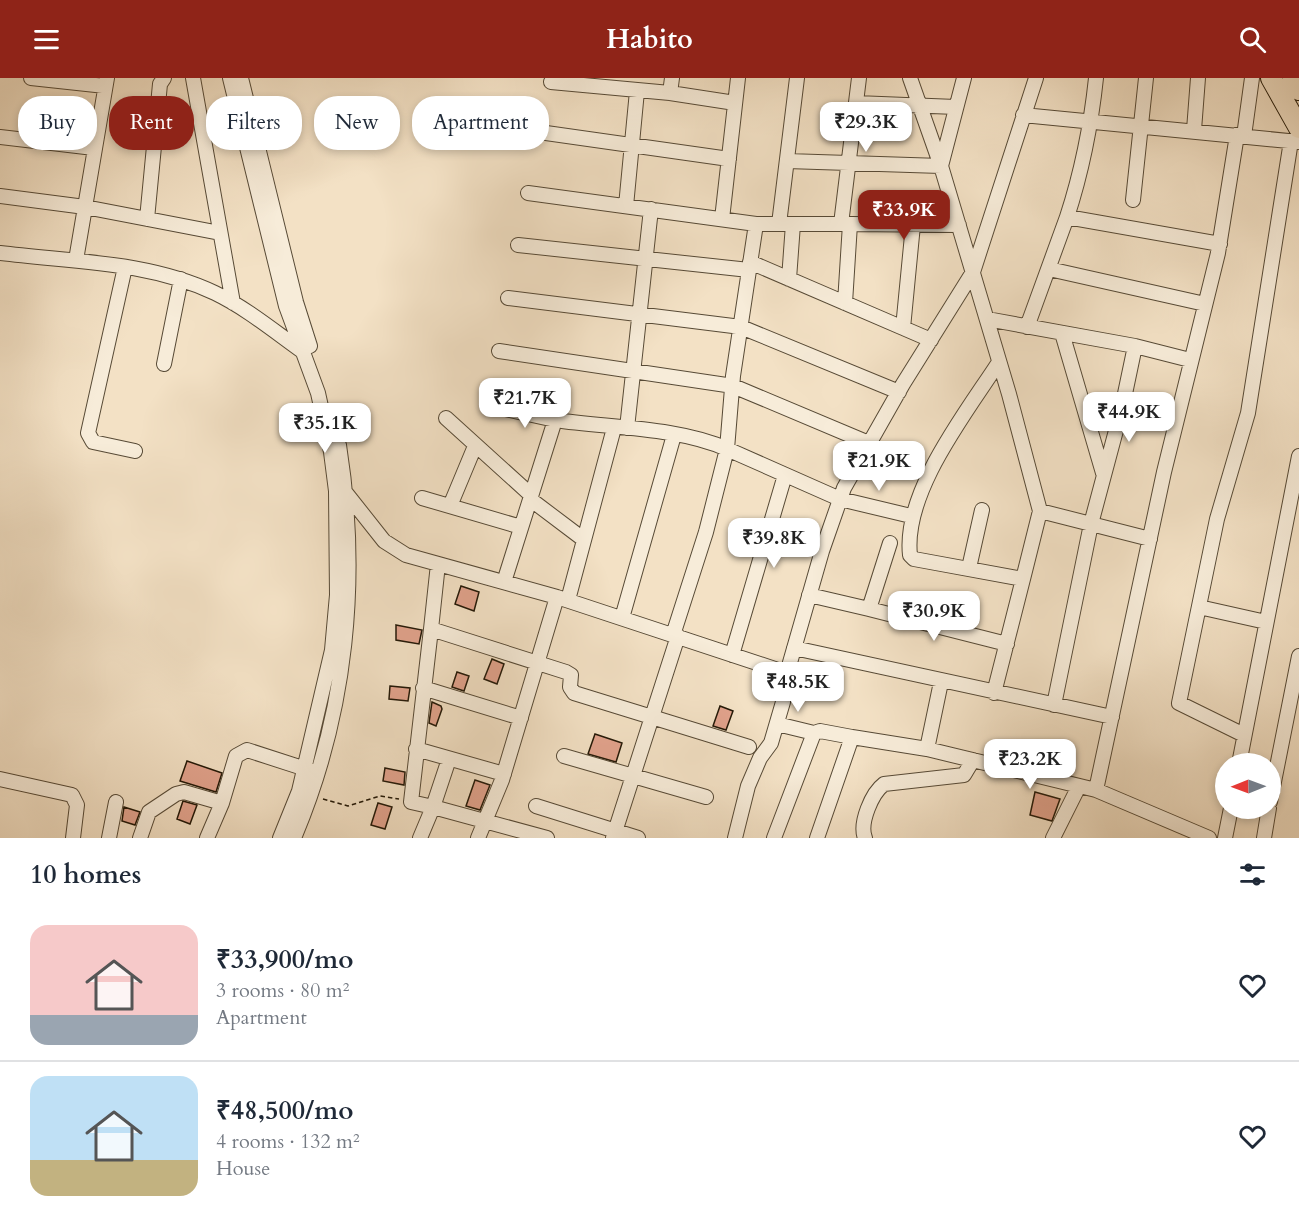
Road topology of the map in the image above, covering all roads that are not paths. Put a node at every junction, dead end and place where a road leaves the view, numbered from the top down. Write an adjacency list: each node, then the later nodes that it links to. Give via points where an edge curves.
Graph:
1 (31, 78): 20 (street)
2 (164, 78): 52 (street, via 160,84)
3 (193, 78): 59 (street)
4 (230, 78): 83 (street, via 286,306)
5 (241, 78): 83 (street)
6 (672, 78): 24 (street)
7 (738, 78): 25 (street)
8 (797, 78): 42 (street)
9 (859, 78): 26 (street)
10 (910, 78): 27 (street)
11 (964, 78): 28 (street)
12 (1036, 78): 29 (street)
13 (1096, 78): 30 (street)
14 (1146, 78): 31 (street)
15 (1197, 78): 32 (street)
16 (1252, 78): 35 (street)
17 (1271, 78): 37 (highway)
18 (1293, 78): 22 (highway)
19 (579, 81): 21 (street); 23 (street)
20 (106, 82): 33 (street)
21 (551, 82)
22 (1299, 90)
23 (637, 91): 24 (street); 39 (street)
24 (670, 93): 25 (street)
25 (735, 103): 41 (street)
26 (856, 103): 27 (street); 43 (street)
27 (920, 107): 28 (street); 44 (street)
28 (956, 107): 44 (street)
29 (1023, 115): 30 (street); 68 (street)
30 (1092, 121): 31 (street); 51 (street)
31 (1140, 125): 32 (street); 47 (street)
32 (1194, 130): 35 (street)
33 (97, 132)
34 (549, 133): 39 (street)
35 (1240, 135): 37 (street); 60 (street)
36 (0, 137): 38 (street)
37 (1296, 137): 122 (street, via 1248,413 1217,519)
38 (18, 139)
39 (632, 145): 41 (street); 48 (street)
40 (94, 150): 49 (street)
41 (729, 159): 53 (street)
42 (787, 161): 43 (street); 55 (street)
43 (849, 162): 44 (street); 56 (street)
44 (941, 166): 58 (street)
45 (528, 193): 48 (street)
46 (0, 196): 49 (street)
47 (1133, 200)
48 (626, 206): 50 (street)
49 (85, 207): 52 (street); 64 (street)
50 (651, 209): 53 (street); 63 (street)
51 (1067, 217): 60 (street); 67 (street)
52 (147, 219): 59 (street)
53 (722, 219): 54 (street)
54 (756, 224): 55 (street); 65 (street)
55 (786, 224): 56 (street); 70 (street)
56 (845, 224): 57 (street); 73 (street)
57 (913, 225): 58 (street); 79 (street)
58 (959, 225): 68 (street)
59 (220, 233): 72 (street)
60 (1220, 244): 74 (street)
61 (518, 245): 63 (street)
62 (0, 253): 64 (street)
63 (646, 259): 65 (street); 75 (street)
64 (76, 260): 66 (street)
65 (749, 266): 70 (street); 77 (street)
66 (125, 267): 69 (street); 99 (street, via 88,437 93,442)
67 (1049, 269): 74 (street); 78 (street)
68 (973, 272): 76 (street); 81 (street)
69 (181, 279): 72 (street); 87 (street)
70 (789, 279): 73 (street)
71 (508, 298): 75 (street)
72 (233, 303): 83 (street)
73 (844, 303): 79 (street)
74 (1205, 304): 85 (street)
75 (638, 314): 77 (street); 88 (street)
76 (987, 319): 78 (street); 86 (street)
77 (741, 327): 89 (street); 90 (street)
78 (1027, 327): 80 (street)
79 (903, 328): 81 (street)
80 (1062, 333): 82 (street); 102 (street)
81 (931, 340): 90 (street)
82 (1135, 346): 85 (street); 102 (street)
83 (307, 350): 103 (street, via 339,446)
84 (499, 351): 88 (street)
85 (1190, 360): 114 (street)
86 (999, 362): 109 (street); 110 (street, via 917,496)
87 (164, 364)
88 (631, 371): 89 (street); 94 (street)
89 (733, 386): 96 (street); 98 (street)
90 (899, 392): 96 (street)
91 (501, 408): 93 (street)
92 (446, 418): 97 (street)
93 (555, 420): 94 (street); 104 (street)
94 (620, 428): 95 (street); 113 (street)
95 (674, 435): 98 (street); 124 (street)
96 (871, 444): 106 (street)
97 (476, 446): 104 (street); 107 (street)
98 (727, 449): 101 (street); 127 (street)
99 (135, 451)
100 (1299, 456): 125 (street)
101 (785, 475): 106 (street); 130 (street)
102 (1104, 475): 111 (street)
103 (341, 492): 116 (street, via 384,541 406,555); 153 (street, via 350,575 343,668)
104 (530, 497): 112 (street); 113 (street)
105 (422, 498): 107 (street)
106 (840, 499): 110 (street); 120 (street)
107 (450, 506): 112 (street)
108 (982, 510): 117 (street)
109 (1040, 511): 111 (street); 118 (street)
110 (911, 516): 117 (street, via 909,548 914,559)
111 (1091, 524): 114 (street); 137 (street)
112 (521, 526): 119 (street)
113 (583, 539): 121 (street)
114 (1150, 539): 138 (street)
115 (890, 543): 123 (street)
116 (438, 564): 119 (street); 126 (street)
117 (969, 568): 118 (street)
118 (1023, 579): 128 (street)
119 (504, 582): 121 (street)
120 (809, 595): 123 (street); 129 (street)
121 (563, 598): 124 (street); 132 (street)
122 (1199, 607): 125 (street); 143 (street, via 1179,703)
123 (869, 609): 128 (street)
124 (622, 618): 127 (street)
125 (1266, 622): 143 (street)
126 (431, 629): 132 (street); 135 (street)
127 (675, 636): 130 (street); 140 (street)
128 (1007, 644): 136 (street)
129 (794, 648): 133 (street); 134 (street)
130 (732, 655): 133 (street)
131 (1299, 656): 149 (street)
132 (538, 661): 139 (street); 140 (street, via 570,675 574,693)
133 (787, 673): 141 (street)
134 (941, 682): 136 (street); 147 (street)
135 (423, 688): 139 (street); 146 (street)
136 (994, 693): 137 (street)
137 (1054, 705): 138 (street)
138 (1112, 717): 158 (street)
139 (521, 718): 154 (street)
140 (652, 718): 145 (street); 155 (street)
141 (777, 724): 142 (street); 178 (street, via 748,786)
142 (814, 732): 144 (street); 179 (street)
143 (1244, 735): 148 (street)
144 (852, 737): 147 (street); 180 (street)
145 (749, 747)
146 (416, 749): 151 (street); 163 (street, via 411,802)
147 (927, 749): 152 (street)
148 (1241, 753)
149 (1280, 753)
150 (564, 756): 155 (street)
151 (449, 759): 154 (street); 163 (street)
152 (973, 760): 157 (street); 181 (street, via 964,775 890,782 879,788 863,828)
153 (311, 771): 161 (street, via 241,751); 173 (street); 174 (street, via 312,795)
154 (504, 774): 166 (street)
155 (633, 777): 159 (street); 167 (street)
156 (0, 778): 169 (street, via 72,795 76,805)
157 (1079, 786): 158 (street); 182 (street)
158 (1096, 790): 183 (street)
159 (706, 797)
160 (116, 802): 170 (street)
161 (222, 803): 171 (street, via 184,792 176,794 149,812); 172 (street)
162 (536, 806): 167 (street)
163 (433, 807): 166 (street); 175 (street)
164 (1229, 819): 184 (street)
165 (1267, 819): 185 (street)
166 (485, 821): 168 (street); 176 (street)
167 (615, 835): 177 (street)
168 (540, 837)
169 (73, 838)
170 (109, 838)
171 (140, 838)
172 (207, 838)
173 (280, 838)
174 (294, 838)
175 (420, 838)
176 (478, 838)
177 (638, 838)
178 (735, 838)
179 (774, 838)
180 (817, 838)
181 (865, 838)
182 (1053, 838)
183 (1209, 838)
184 (1225, 838)
185 (1263, 838)

